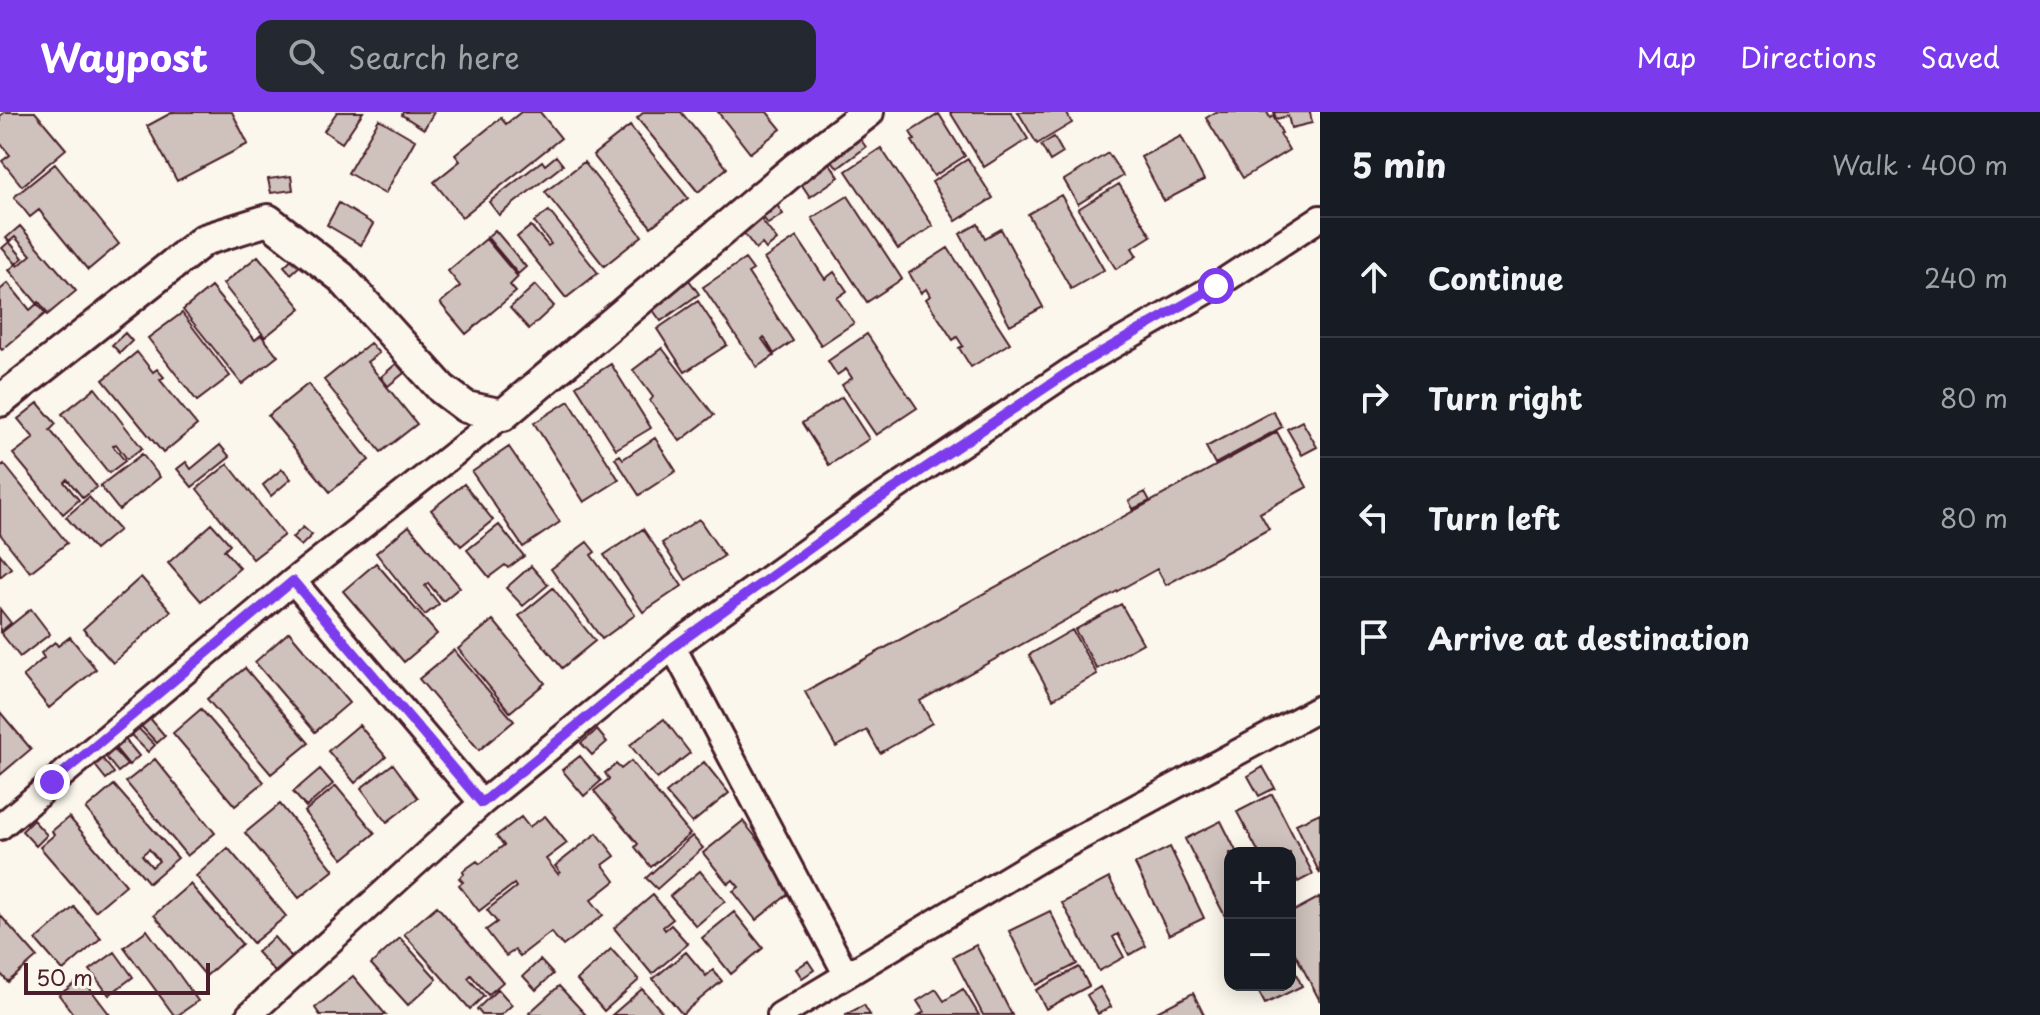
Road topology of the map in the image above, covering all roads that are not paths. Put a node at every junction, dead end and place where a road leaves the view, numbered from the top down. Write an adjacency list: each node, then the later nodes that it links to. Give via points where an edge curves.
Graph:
1 (868, 112): 4 (street)
2 (1320, 218): 6 (street, via 1079,365 870,505)
3 (0, 401): 4 (street, via 204,240 268,220 341,277 442,389 466,407)
4 (503, 415): 5 (street)
5 (293, 581): 8 (street); 9 (street)
6 (673, 647): 8 (street); 10 (street)
7 (1320, 708): 10 (street, via 1040,859)
8 (482, 803): 11 (street)
9 (0, 827)
10 (846, 974): 12 (street)
11 (249, 1015)
12 (780, 1015)

